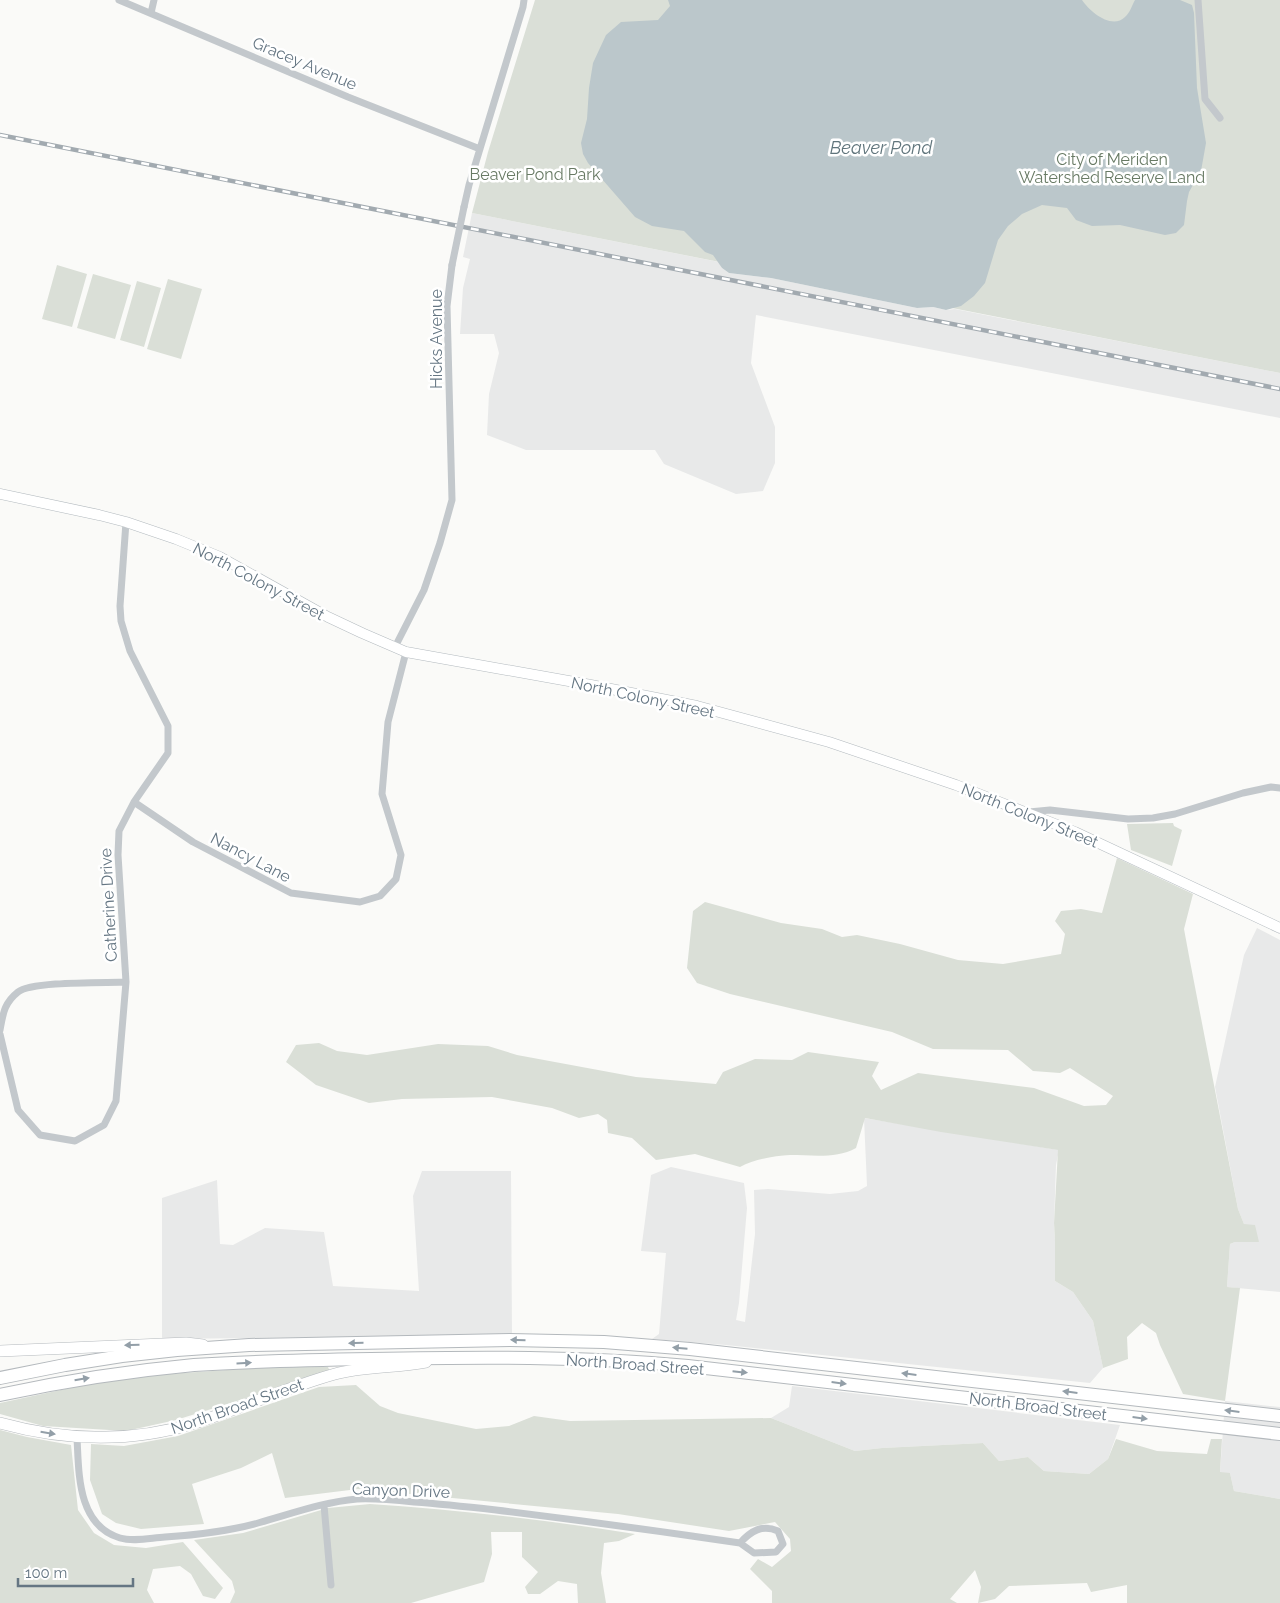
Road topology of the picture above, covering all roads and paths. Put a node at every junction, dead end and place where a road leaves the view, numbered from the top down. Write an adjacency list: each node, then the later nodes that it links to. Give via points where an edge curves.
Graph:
1 (119, 0): 5 (street, Gracey Avenue)
2 (154, 0): 5 (street)
3 (524, 0): 7 (street, Hicks Avenue)
4 (1198, 0): 6 (street, via 1205,99)
5 (151, 13): 7 (street, Gracey Avenue, via 348,97)
6 (1220, 118)
7 (480, 148): 10 (street, Hicks Avenue, bridge, via 464,207 447,306 452,500 424,590)
8 (0, 494): 9 (main road, North Colony Street)
9 (126, 522): 10 (main road, North Colony Street, via 220,557 328,617); 13 (street, Catherine Drive, via 121,621 130,651 168,726 168,753)
10 (395, 647): 11 (main road, North Colony Street)
11 (406, 652): 13 (street, Nancy Lane, via 388,722 382,794 401,855 396,879 380,896 360,902 291,894 193,842); 14 (main road, North Colony Street, via 697,706 829,742)
12 (1280, 788): 14 (street, via 1243,793 1152,818 1128,819 1050,810)
13 (134, 802): 16 (street, Catherine Drive, via 119,831)
14 (1028, 812): 15 (main road, North Colony Street)
15 (1280, 928)
16 (126, 982): 17 (street, Catherine Drive, via 40,986 19,991 4,1008); 18 (street, Catherine Drive, via 116,1100 104,1125 75,1141 40,1135 18,1110)
17 (0, 1030)
18 (0, 1034)
19 (215, 1347): 20 (main road, North Broad Street, one-way to 20, via 186,1343); 22 (highway, North Broad Street, one-way to 19, via 633,1344 527,1340); 24 (highway, via 122,1356)
20 (0, 1351)
21 (447, 1357): 23 (highway, North Broad Street, one-way to 23, via 605,1359); 25 (highway, one-way to 21, via 96,1377 196,1365); 29 (main road, North Broad Street, via 421,1364 337,1373 173,1429 126,1437)
22 (761, 1357): 23 (highway); 26 (highway, North Broad Street, one-way to 22)
23 (760, 1374): 28 (highway, North Broad Street, one-way to 28)
24 (0, 1378)
25 (0, 1395)
26 (1280, 1416)
27 (0, 1423): 29 (main road, North Broad Street, one-way to 29)
28 (1280, 1434)
29 (77, 1438): 30 (street, Canyon Drive, via 80,1482 89,1512 97,1524 120,1538 135,1540 238,1527)
30 (324, 1505): 31 (street, Canyon Drive, via 358,1499 410,1501); 32 (street)
31 (740, 1543): 31 (street, Canyon Drive, via 754,1553 776,1552 783,1544 778,1531 771,1528 749,1533)
32 (331, 1585)

